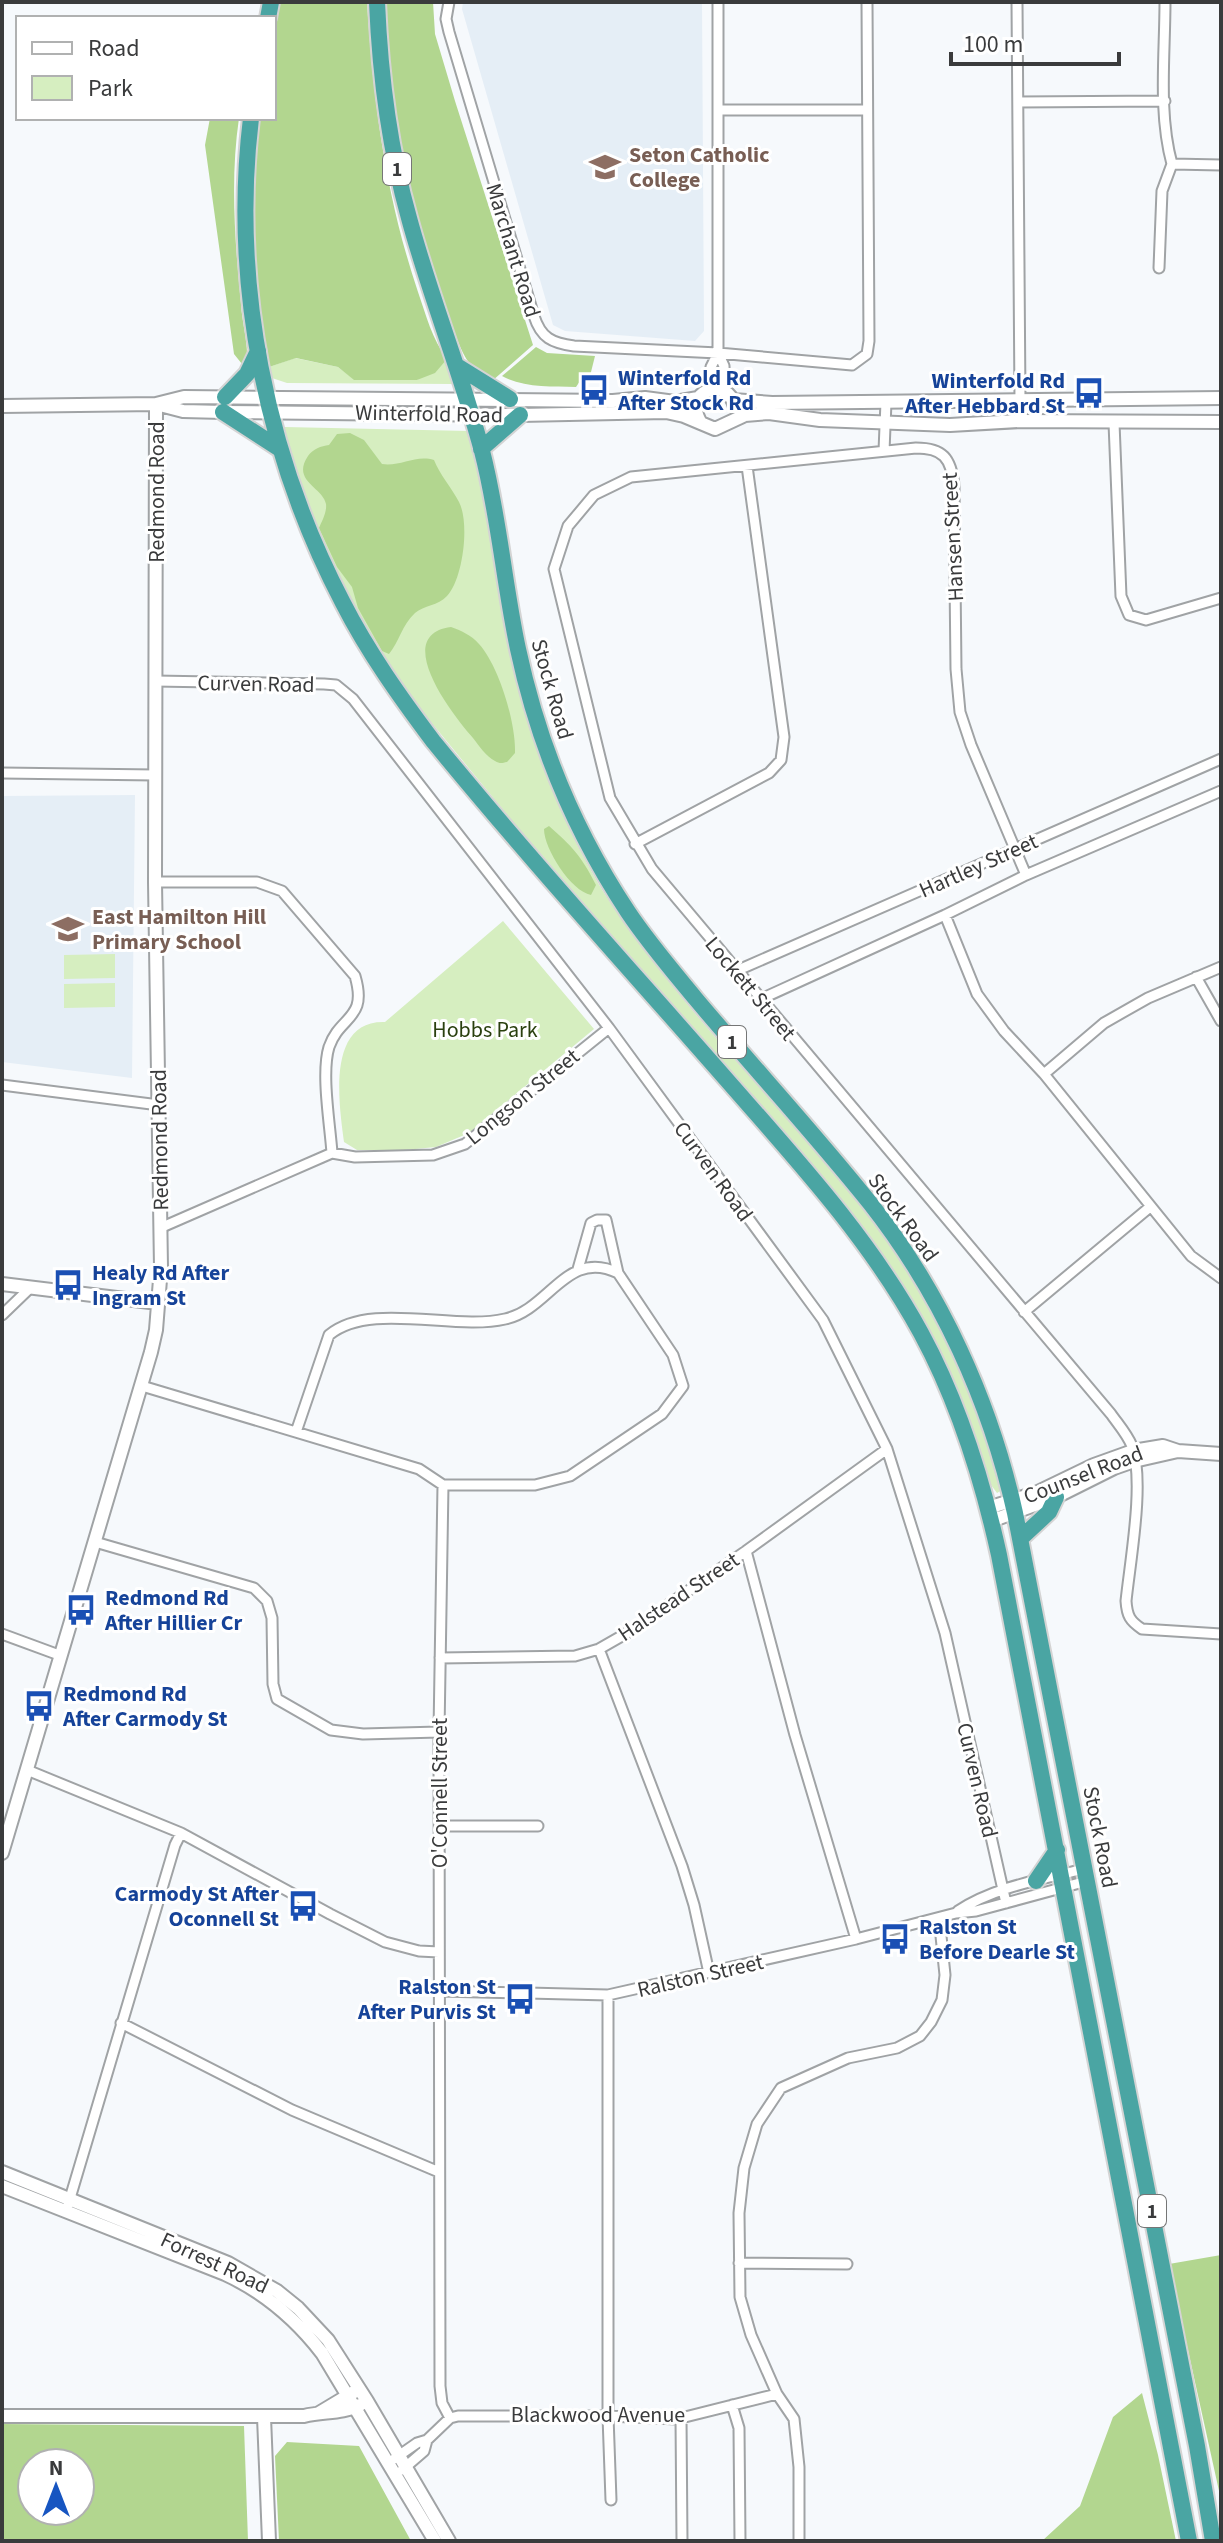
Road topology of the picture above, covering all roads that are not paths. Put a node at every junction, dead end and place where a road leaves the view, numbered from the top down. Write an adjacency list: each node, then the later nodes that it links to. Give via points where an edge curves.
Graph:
1 (377, 2): 17 (highway, Stock Road / 1, via 385,109 399,181)
2 (449, 2): 16 (street, Marchant Road, via 449,32 541,333 550,341 574,346)
3 (718, 2): 9 (street)
4 (867, 2): 10 (street)
5 (1017, 2): 8 (street)
6 (1165, 2): 7 (street)
7 (1165, 101): 8 (street); 12 (street)
8 (1018, 102): 22 (street)
9 (718, 110): 10 (street); 16 (street)
10 (866, 110): 16 (street, Marchant Road, via 867,354 852,365)
11 (251, 120): 15 (highway, Stock Road / 1, via 246,236)
12 (1172, 164): 13 (street); 14 (street, via 1162,191)
13 (1221, 165)
14 (1159, 268)
15 (258, 351): 25 (highway); 26 (highway, Stock Road / 1)
16 (718, 353): 18 (street); 19 (street)
17 (457, 366): 21 (highway); 28 (highway, Stock Road / 1)
18 (703, 394): 19 (main road); 21 (main road, Winterfold Road, via 675,402); 32 (main road, via 695,408)
19 (729, 395): 23 (main road, via 772,403); 30 (main road, via 735,411)
20 (1221, 398): 22 (main road)
21 (510, 399): 28 (main road, Winterfold Road)
22 (1020, 400): 23 (main road)
23 (886, 402): 33 (street)
24 (156, 404): 25 (main road, Winterfold Road, via 184,397); 27 (main road, Winterfold Road); 41 (main road, Redmond Road)
25 (224, 404): 26 (main road, Winterfold Road); 35 (highway)
26 (269, 404): 28 (main road, Winterfold Road); 35 (highway, Stock Road / 1)
27 (2, 406)
28 (469, 407): 29 (main road, Winterfold Road); 36 (highway, Stock Road / 1)
29 (520, 415): 32 (main road, Winterfold Road, via 666,412); 36 (highway)
30 (731, 421): 32 (main road, via 715,429); 33 (main road, via 769,413)
31 (1221, 422): 34 (main road)
32 (701, 423)
33 (886, 423): 34 (main road); 37 (street)
34 (1114, 423): 40 (street, via 1121,596 1129,615 1146,620)
35 (280, 449): 79 (highway, Stock Road / 1, via 326,569 405,704 795,1159 878,1265 936,1363 966,1434)
36 (481, 449): 78 (highway, Stock Road / 1, via 527,688 552,764 586,841 655,949 849,1177 910,1261 963,1357)
37 (884, 451): 38 (street, Hansen Street); 47 (street, Hansen Street, via 934,449 951,465 958,699 965,731)
38 (747, 466): 39 (street, Hansen Street); 46 (street, via 784,737 781,760 769,773)
39 (631, 477): 46 (street, Lockett Street, via 594,495 568,526 554,569 610,798)
40 (1221, 598)
41 (155, 681): 44 (main road, Redmond Road); 56 (street, Curven Road, via 336,685 353,699)
42 (1221, 759): 47 (street, Hartley Street)
43 (2, 773): 44 (street)
44 (155, 775): 49 (main road, Redmond Road)
45 (1221, 791): 48 (street, Hartley Street)
46 (635, 844): 52 (street, Lockett Street)
47 (1014, 849): 48 (street, Hansen Street); 52 (street, Hartley Street)
48 (1026, 875): 50 (street, Hartley Street)
49 (155, 882): 59 (main road, Redmond Road); 60 (street, via 257,882 282,891 355,976 360,992 357,1010 330,1043 326,1060)
50 (945, 915): 54 (street, Hartley Street); 57 (street, via 977,994)
51 (1221, 967): 53 (street)
52 (736, 971): 54 (street, Lockett Street)
53 (1196, 977): 55 (street); 57 (street, via 1104,1023)
54 (761, 999): 69 (street, Lockett Street)
55 (1221, 1021)
56 (609, 1028): 60 (street, Longson Street, via 465,1144 433,1155); 73 (street, Curven Road, via 823,1320)
57 (1044, 1074): 61 (street)
58 (2, 1085): 59 (street)
59 (159, 1105): 62 (main road, Redmond Road)
60 (332, 1153): 62 (street, Longson Street)
61 (1150, 1207): 65 (street, via 1191,1256); 69 (street)
62 (160, 1228): 68 (main road, Redmond Road)
63 (578, 1269): 64 (street, via 603,1265); 64 (street, via 591,1223 606,1220); 72 (street, via 508,1319 375,1319 341,1325 329,1335)
64 (618, 1273): 76 (street, via 673,1355 683,1386 662,1414 570,1476 535,1485)
65 (1221, 1278)
66 (2, 1284): 67 (main road)
67 (30, 1288): 68 (main road); 70 (street)
68 (158, 1303): 71 (main road, Redmond Road)
69 (1024, 1312): 75 (street, Lockett Street, via 1111,1414)
70 (2, 1315)
71 (142, 1386): 72 (street); 81 (main road, Redmond Road)
72 (296, 1432): 76 (street, via 419,1469)
73 (887, 1449): 82 (street, Halstead Street); 98 (street, Curven Road, via 945,1633)
74 (1221, 1454): 75 (main road, Counsel Road)
75 (1134, 1456): 77 (main road, Counsel Road); 78 (main road, Counsel Road); 84 (street, via 1137,1490 1127,1614 1142,1629)
76 (443, 1485): 87 (street, O'Connell Street)
77 (1056, 1497): 78 (main road, Counsel Road); 80 (highway, via 1049,1512)
78 (1014, 1507): 79 (main road, Counsel Road); 80 (highway, Stock Road / 1)
79 (990, 1514): 93 (highway, Stock Road / 1)
80 (1020, 1539): 95 (highway, Stock Road / 1)
81 (95, 1542): 86 (main road, Redmond Road); 88 (street, via 254,1588 267,1601 272,1618 273,1684 277,1699 288,1707 346,1733)
82 (746, 1551): 85 (street, Halstead Street); 102 (street)
83 (2, 1634): 86 (street)
84 (1221, 1634)
85 (599, 1649): 87 (street, Halstead Street, via 575,1656); 104 (street, via 682,1866)
86 (59, 1655): 89 (main road, Redmond Road)
87 (440, 1658): 88 (street, O'Connell Street)
88 (439, 1732): 90 (street, O'Connell Street)
89 (27, 1770): 92 (street); 94 (main road, Redmond Road)
90 (440, 1826): 91 (street); 103 (street, O'Connell Street)
91 (538, 1826)
92 (181, 1833): 103 (street, via 385,1942); 107 (street)
93 (1057, 1850): 96 (highway); 97 (highway, Stock Road / 1)
94 (2, 1853)
95 (1086, 1875): 97 (street, Ralston Street); 135 (highway, Stock Road / 1)
96 (1036, 1881): 97 (street, Ralston Street); 98 (street, Ralston Street)
97 (1063, 1881): 99 (street, Ralston Street); 134 (highway, Stock Road / 1)
98 (1003, 1891): 99 (street, Curven Road); 100 (street, Ralston Street)
99 (1006, 1903): 100 (street, Ralston Street)
100 (956, 1913): 102 (street, Ralston Street)
101 (941, 1936): 112 (street, via 942,2000 920,2036 897,2048 848,2058 781,2088 757,2124 740,2195)
102 (856, 1939): 104 (street, Ralston Street)
103 (439, 1952): 105 (street, O'Connell Street)
104 (709, 1973): 106 (street, Ralston Street)
105 (440, 1991): 106 (street, Ralston Street); 109 (street, O'Connell Street)
106 (608, 1995): 122 (street)
107 (121, 2023): 109 (street, via 292,2110); 111 (street)
108 (2, 2172): 111 (main road, Forrest Road)
109 (439, 2172): 124 (street, O'Connell Street, via 441,2396)
110 (2, 2186): 111 (main road, Forrest Road)
111 (67, 2206): 114 (main road, Forrest Road, via 228,2263 263,2281 314,2323); 116 (main road, Forrest Road, via 225,2274 275,2303 306,2332)
112 (739, 2263): 113 (street); 115 (street, via 740,2297 751,2335)
113 (847, 2264)
114 (359, 2388): 116 (main road); 117 (main road, Forrest Road)
115 (777, 2394): 118 (street, Blackwood Avenue); 133 (street, via 794,2419)
116 (347, 2395): 119 (main road, Forrest Road); 120 (main road)
117 (367, 2401): 119 (main road); 126 (main road, Forrest Road)
118 (732, 2405): 125 (street, Blackwood Avenue); 132 (street, via 739,2428)
119 (354, 2408): 120 (main road); 126 (main road, Forrest Road)
120 (319, 2413): 123 (main road)
121 (2, 2416): 123 (main road)
122 (608, 2416): 124 (street, Blackwood Avenue); 125 (street, Blackwood Avenue); 127 (street)
123 (264, 2417): 128 (main road)
124 (450, 2418): 126 (street)
125 (681, 2418): 131 (street)
126 (397, 2465): 129 (main road, Forrest Road); 130 (main road, Forrest Road)
127 (611, 2500)
128 (269, 2541)
129 (435, 2541)
130 (449, 2541)
131 (682, 2541)
132 (740, 2541)
133 (799, 2541)
134 (1189, 2541)
135 (1213, 2541)

